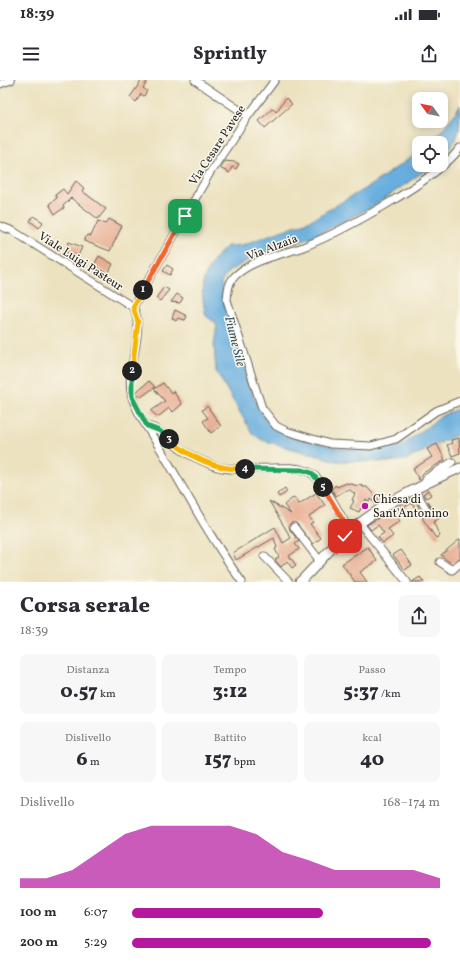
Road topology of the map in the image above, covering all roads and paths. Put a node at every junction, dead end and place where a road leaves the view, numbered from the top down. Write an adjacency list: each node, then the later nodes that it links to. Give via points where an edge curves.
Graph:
1 (11, 80): 4 (street)
2 (195, 80): 5 (street)
3 (275, 80): 5 (street, Via Cesare Pavese)
4 (0, 84)
5 (248, 116): 8 (street, Via Cesare Pavese, via 210,171)
6 (460, 148): 9 (street, Via Alzaia, via 429,177 376,209 317,241 260,261 236,274 229,285 227,300 262,408 276,426 286,431 330,444 372,446 396,439 436,411)
7 (0, 226): 8 (street, Viale Luigi Pasteur, via 13,231)
8 (133, 307): 10 (street, via 138,322 131,380 132,397)
9 (460, 401)
10 (147, 426): 18 (street, via 160,431 189,454 218,467 291,469 312,473); 23 (street)
11 (452, 462): 13 (street, via 427,478)
12 (460, 468): 13 (main road)
13 (424, 484): 14 (main road)
14 (414, 489): 15 (street); 16 (main road)
15 (428, 512)
16 (360, 524): 18 (main road); 26 (street)
17 (294, 527): 20 (street)
18 (350, 532): 20 (main road)
19 (264, 556): 24 (street)
20 (320, 561): 25 (main road)
21 (440, 562): 22 (street, via 452,570)
22 (460, 563)
23 (242, 582)
24 (289, 582)
25 (300, 582)
26 (407, 582)

